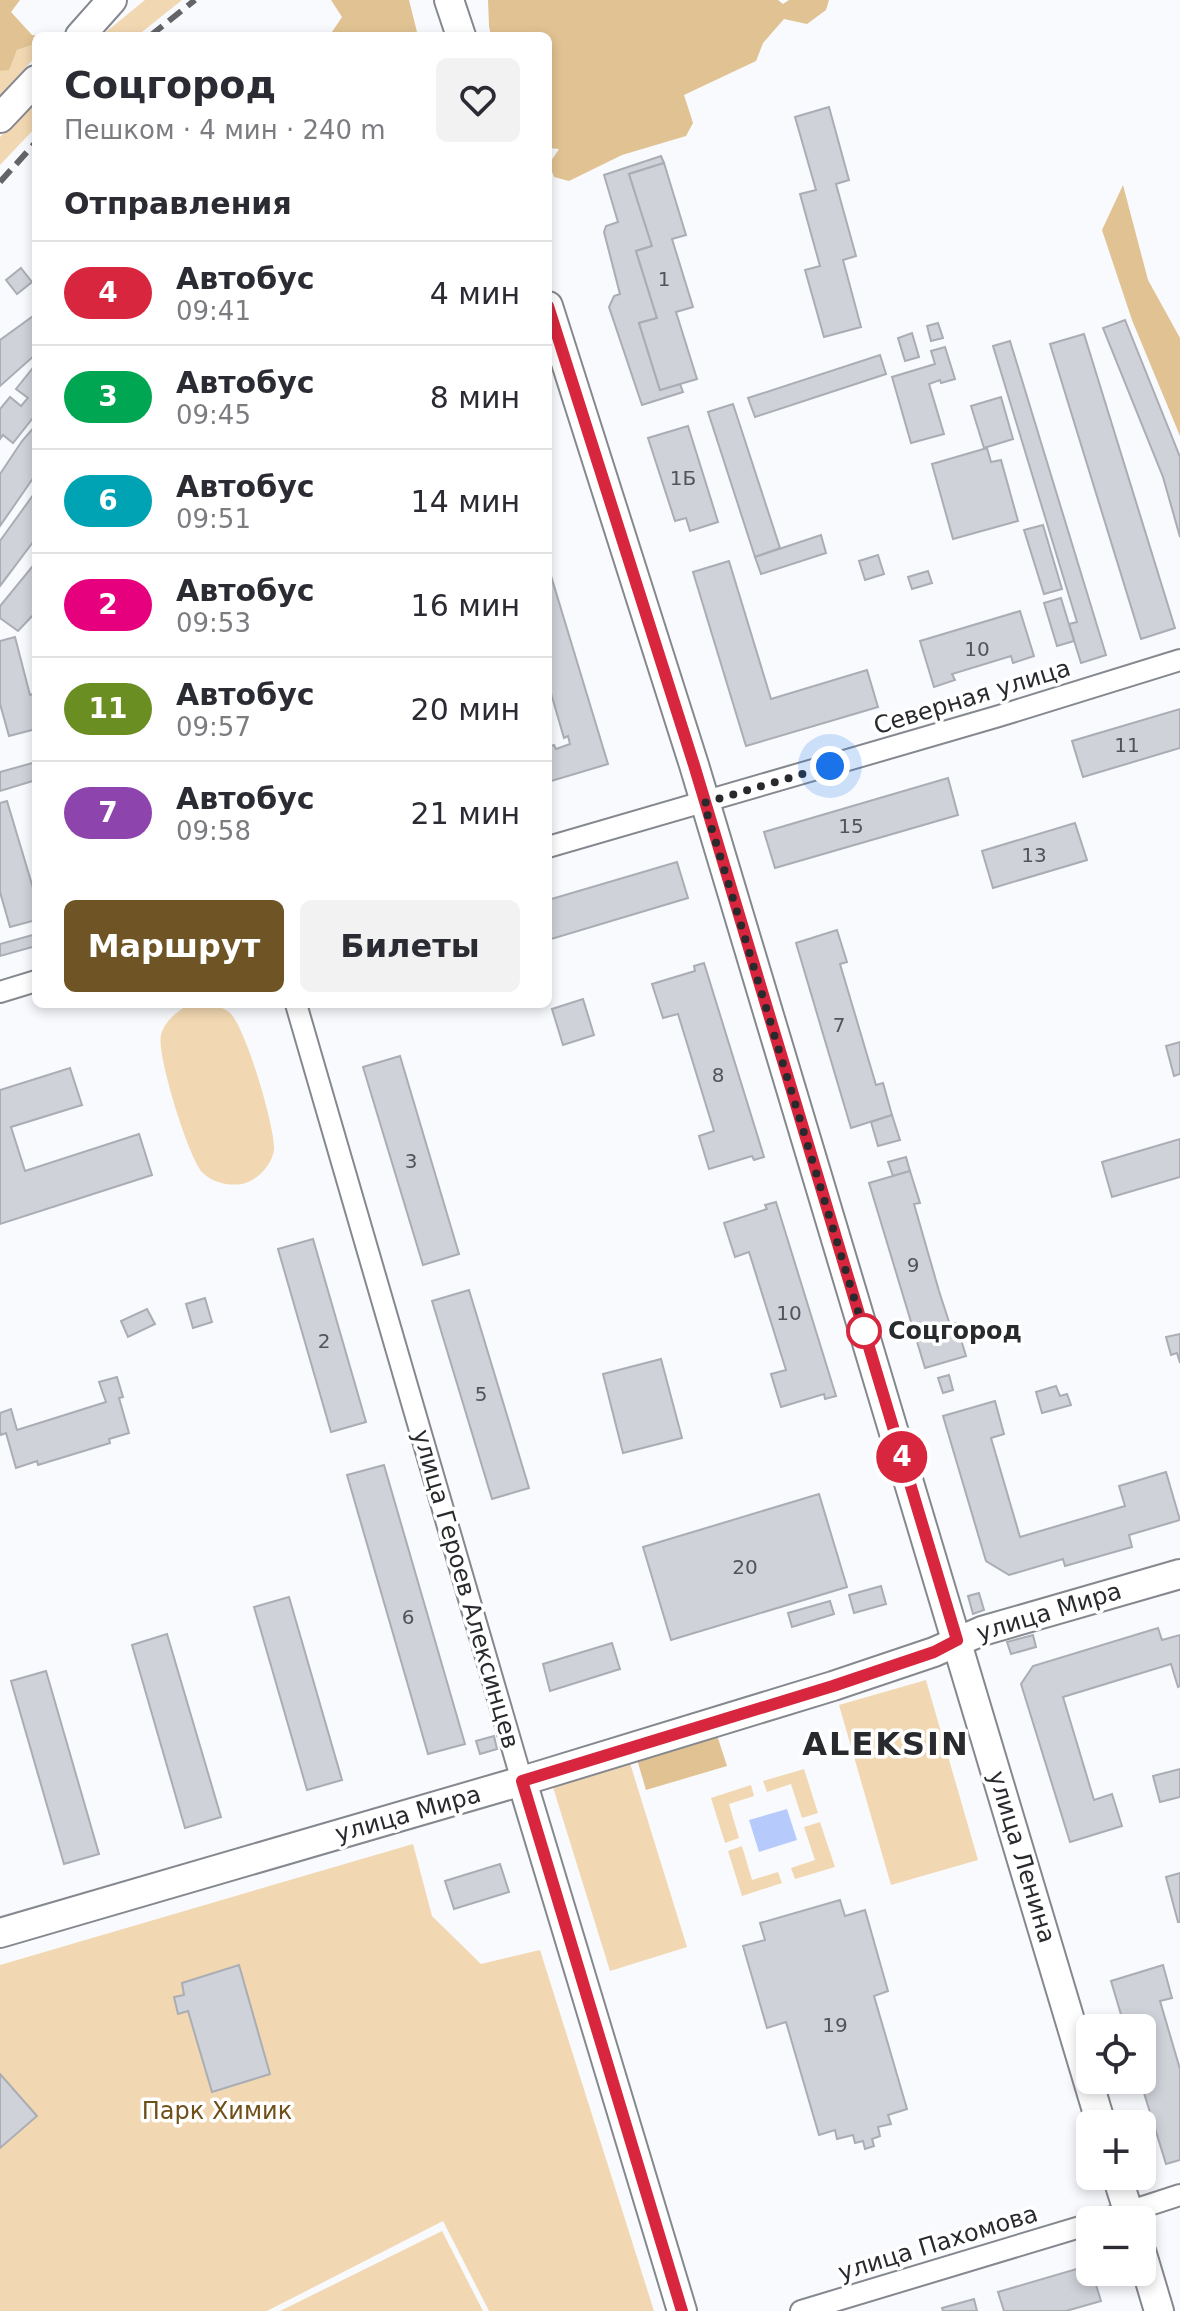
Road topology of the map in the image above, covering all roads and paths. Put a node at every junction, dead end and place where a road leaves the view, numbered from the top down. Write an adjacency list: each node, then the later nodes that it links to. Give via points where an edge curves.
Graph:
1 (112, 0): 3 (street)
2 (449, 0): 4 (street)
3 (84, 32)
4 (460, 32)
5 (32, 84): 6 (street)
6 (0, 118)
7 (552, 319): 9 (street, улица Ленина)
8 (1180, 660): 9 (street, Северная улица)
9 (704, 803): 10 (street, Северная улица); 15 (street, улица Ленина)
10 (552, 846)
11 (32, 982): 12 (street)
12 (0, 992)
13 (297, 1008): 16 (street, улица Героев Алексинцев)
14 (1180, 1574): 15 (street, улица Мира)
15 (957, 1640): 16 (street, улица Мира, via 833,1686); 18 (street, улица Ленина)
16 (522, 1781): 17 (street, улица Мира); 23 (street, улица Героев Алексинцев)
17 (0, 1933)
18 (1097, 2110)
19 (1180, 2195): 20 (street)
20 (1150, 2206)
21 (1076, 2228): 24 (street, улица Пахомова)
22 (1152, 2286): 25 (street)
23 (682, 2311)
24 (801, 2311)
25 (1159, 2311)

